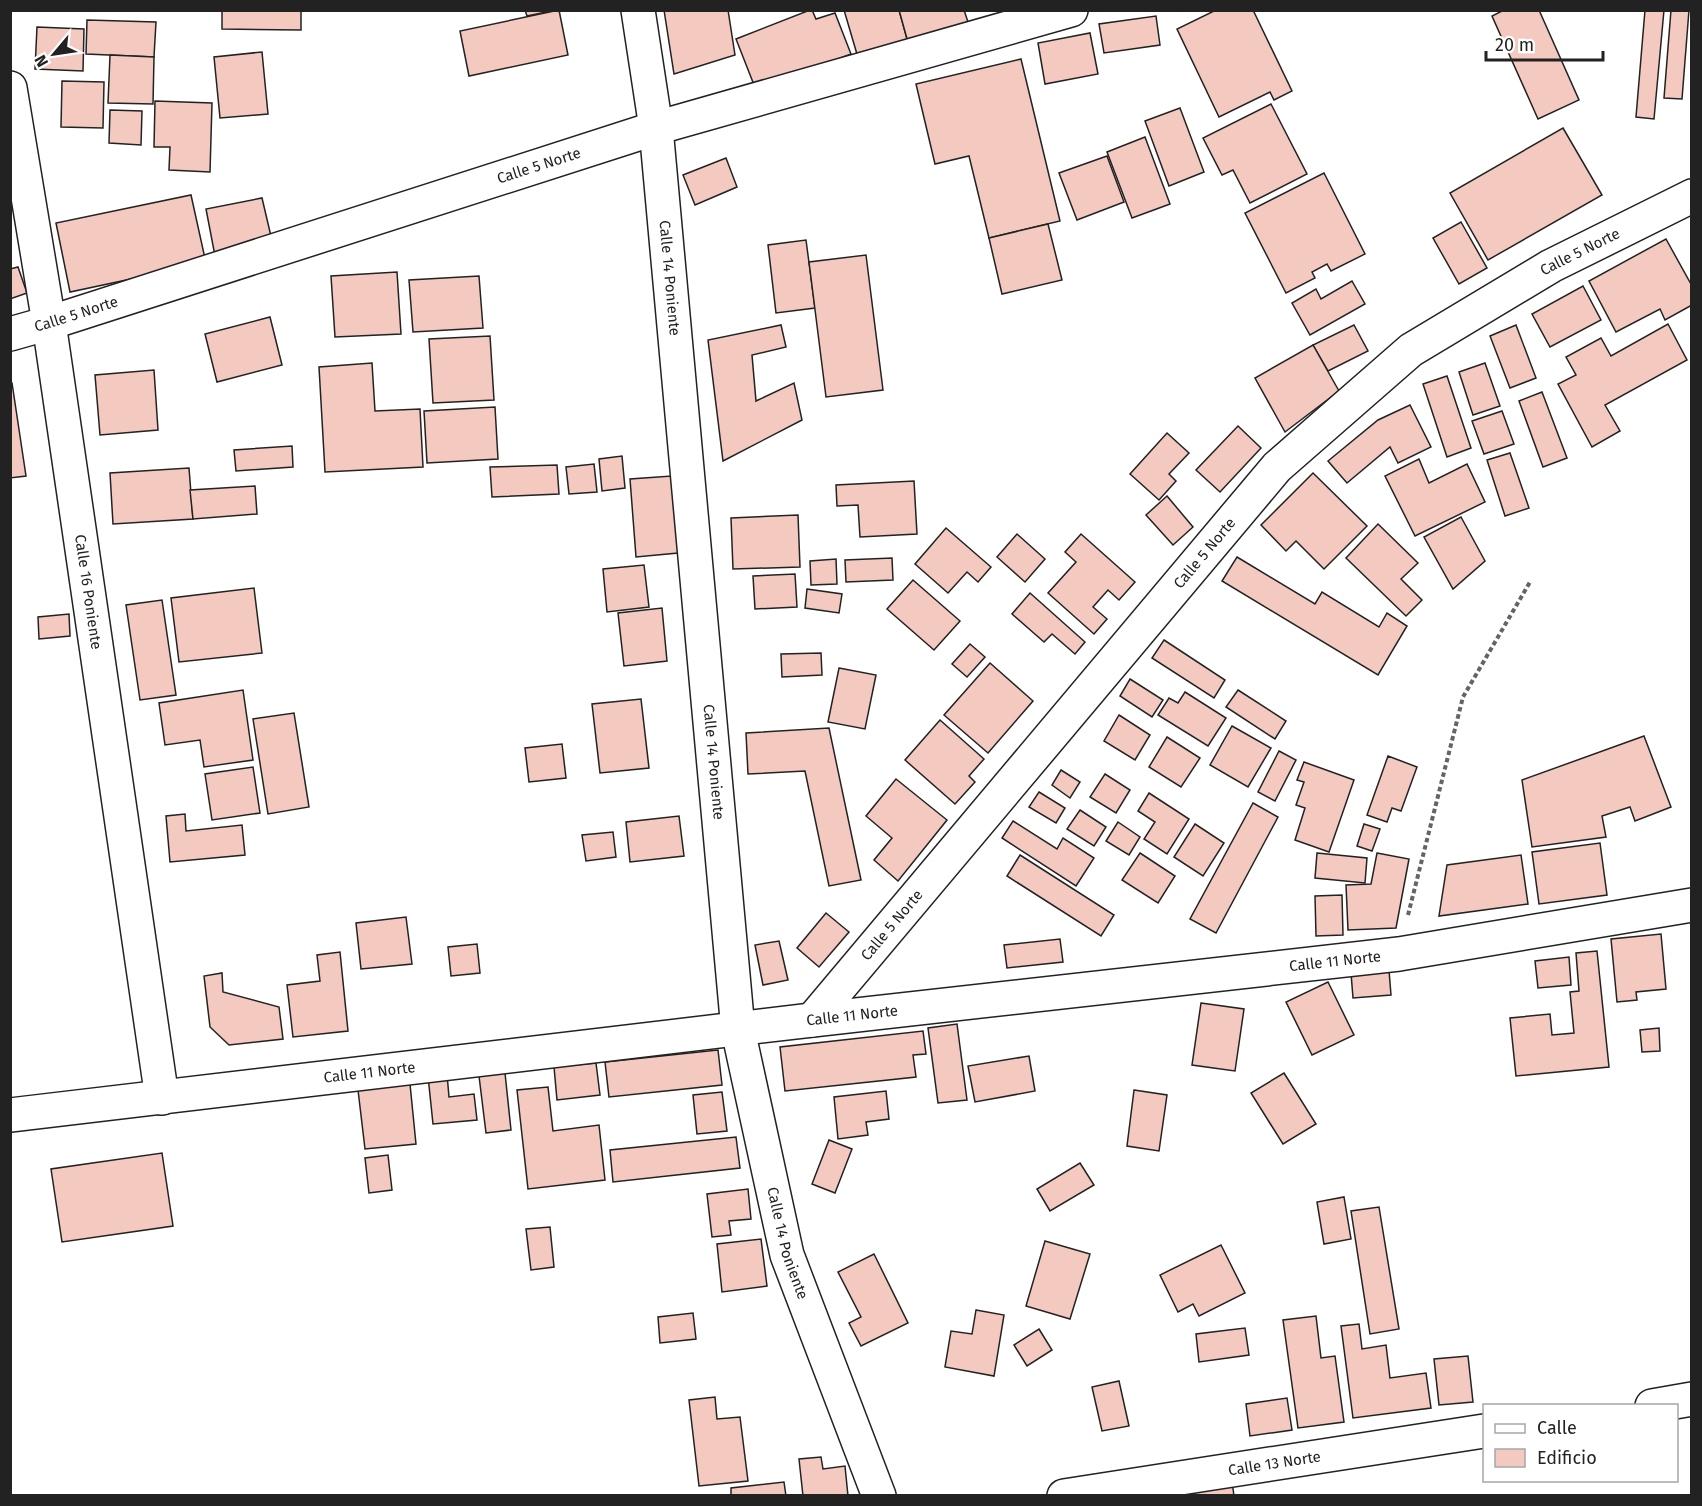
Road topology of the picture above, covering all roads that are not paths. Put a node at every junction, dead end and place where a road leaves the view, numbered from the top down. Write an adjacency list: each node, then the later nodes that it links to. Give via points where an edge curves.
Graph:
1 (639, 10): 4 (street, Calle 14 Poniente)
2 (1071, 10): 4 (street, Calle 5 Norte)
3 (10, 88): 6 (street, Calle 16 Poniente)
4 (656, 128): 6 (street, Calle 5 Norte); 10 (street, Calle 14 Poniente)
5 (1692, 196): 9 (street, Calle 5 Norte, via 1551,266 1411,350 1277,467)
6 (49, 323): 7 (street, Calle 5 Norte); 11 (street, Calle 16 Poniente)
7 (10, 334)
8 (1692, 905): 9 (street, Calle 11 Norte, via 1399,954)
9 (812, 1020): 10 (street, Calle 11 Norte)
10 (738, 1030): 11 (street, Calle 11 Norte); 16 (street, Calle 14 Poniente, via 787,1256)
11 (162, 1098): 12 (street, Calle 11 Norte)
12 (10, 1115)
13 (1692, 1400): 14 (street)
14 (1665, 1404)
15 (1483, 1431): 17 (street, Calle 13 Norte)
16 (879, 1496)
17 (1064, 1496)

